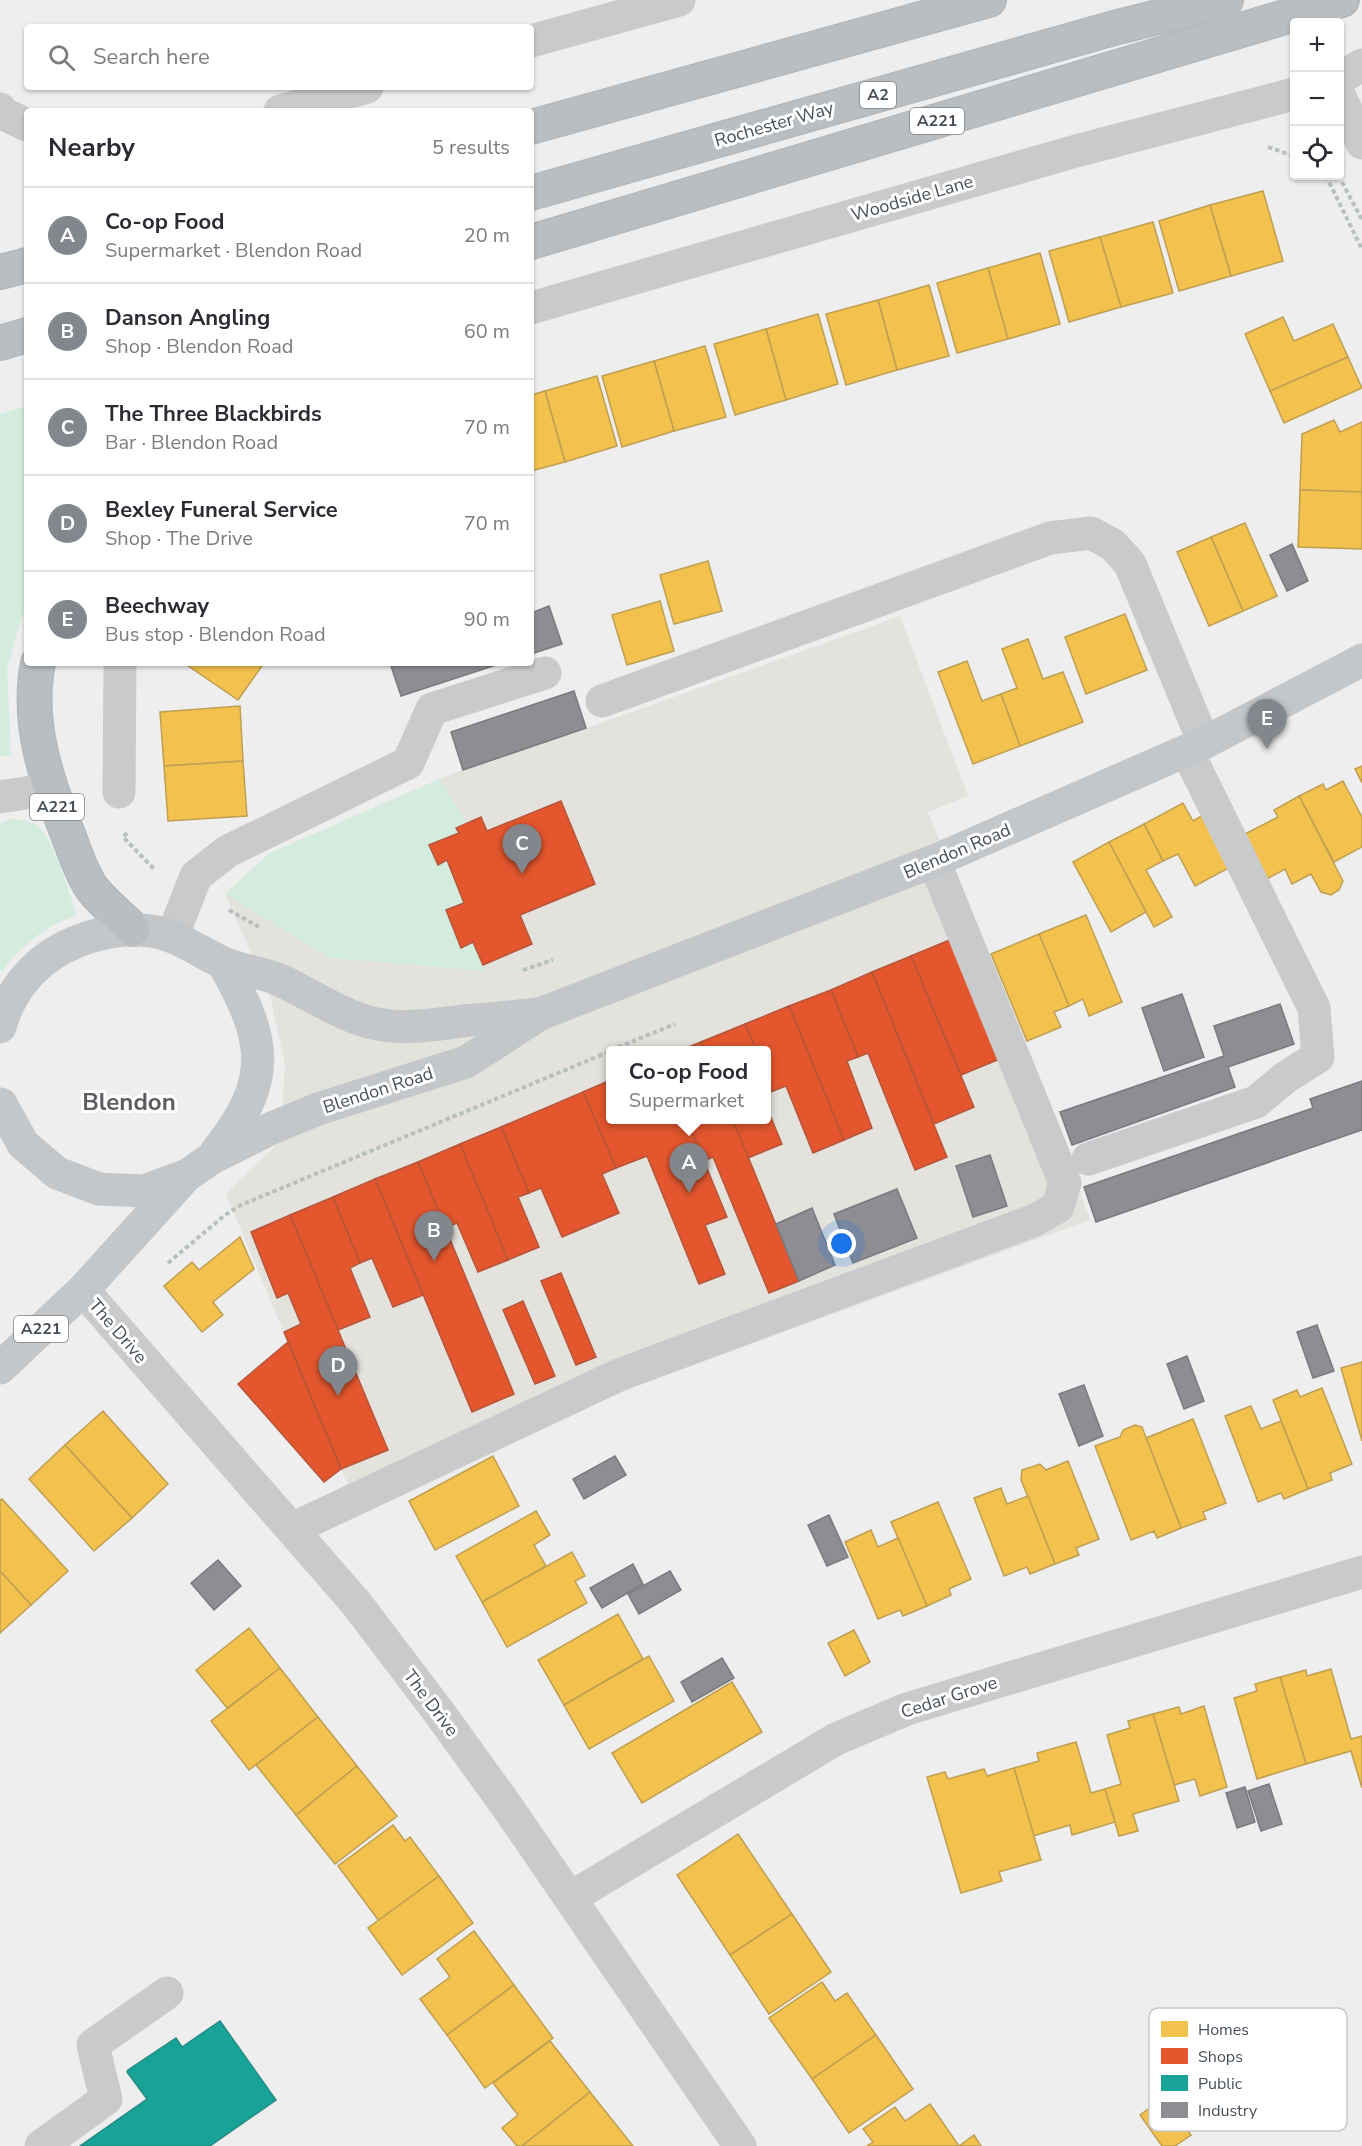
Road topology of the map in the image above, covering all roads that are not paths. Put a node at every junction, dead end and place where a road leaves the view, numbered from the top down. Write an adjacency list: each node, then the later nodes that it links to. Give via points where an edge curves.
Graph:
1 (680, 0): 5 (street)
2 (989, 0): 14 (highway)
3 (1226, 0): 16 (highway, Rochester Way / A2)
4 (1342, 0): 17 (highway, A221)
5 (534, 40)
6 (1362, 65): 7 (street)
7 (1344, 76)
8 (356, 90): 11 (street)
9 (1290, 95): 20 (street, Woodside Lane, via 1077,151)
10 (1344, 105): 15 (street)
11 (291, 108)
12 (0, 109): 13 (street)
13 (24, 124)
14 (534, 126)
15 (1362, 143)
16 (534, 192)
17 (534, 241)
18 (24, 266): 19 (highway)
19 (0, 272)
20 (534, 307)
21 (24, 336): 22 (highway)
22 (0, 343)
23 (1362, 660): 28 (main road, Blendon Road)
24 (38, 666): 29 (highway, A221, via 36,729)
25 (120, 666): 30 (street)
26 (545, 673): 34 (street, via 432,709 408,763 228,851 196,876)
27 (602, 701): 28 (street, via 1050,538 1090,533 1113,545 1130,564)
28 (1195, 747): 32 (main road, Blendon Road); 40 (street, via 1314,1008 1318,1057 1256,1102)
29 (51, 789): 31 (street); 33 (highway, A221, via 92,888)
30 (119, 792)
31 (0, 797)
32 (934, 861): 36 (main road, Blendon Road); 44 (street, via 1065,1183 1058,1207 1035,1220 619,1375)
33 (133, 929): 34 (main road, Blendon Road); 37 (main road, Blendon Road, via 83,938 49,955 22,981 4,1011)
34 (172, 937): 35 (main road, Blendon Road)
35 (224, 963): 36 (main road, Blendon Road, via 279,980 372,1023 425,1027); 41 (main road, Blendon Road / A221, via 255,1030 256,1083 236,1128)
36 (540, 1014): 41 (main road, Blendon Road, via 466,1062 318,1109 272,1128)
37 (0, 1027)
38 (0, 1103): 39 (main road, Blendon Road); 41 (main road, Blendon Road, via 23,1144 57,1173 99,1189 144,1191)
39 (0, 1123)
40 (1088, 1159)
41 (199, 1167): 42 (main road, Blendon Road / A221)
42 (82, 1290): 43 (main road, Blendon Road / A221); 44 (street, The Drive)
43 (0, 1368)
44 (292, 1529): 46 (street, The Drive, via 356,1603 438,1711)
45 (1362, 1572): 46 (street, Cedar Grove, via 907,1709 836,1739)
46 (570, 1898): 49 (street, The Drive)
47 (167, 1993): 48 (street, via 93,2045 106,2099)
48 (41, 2146)
49 (740, 2146)

